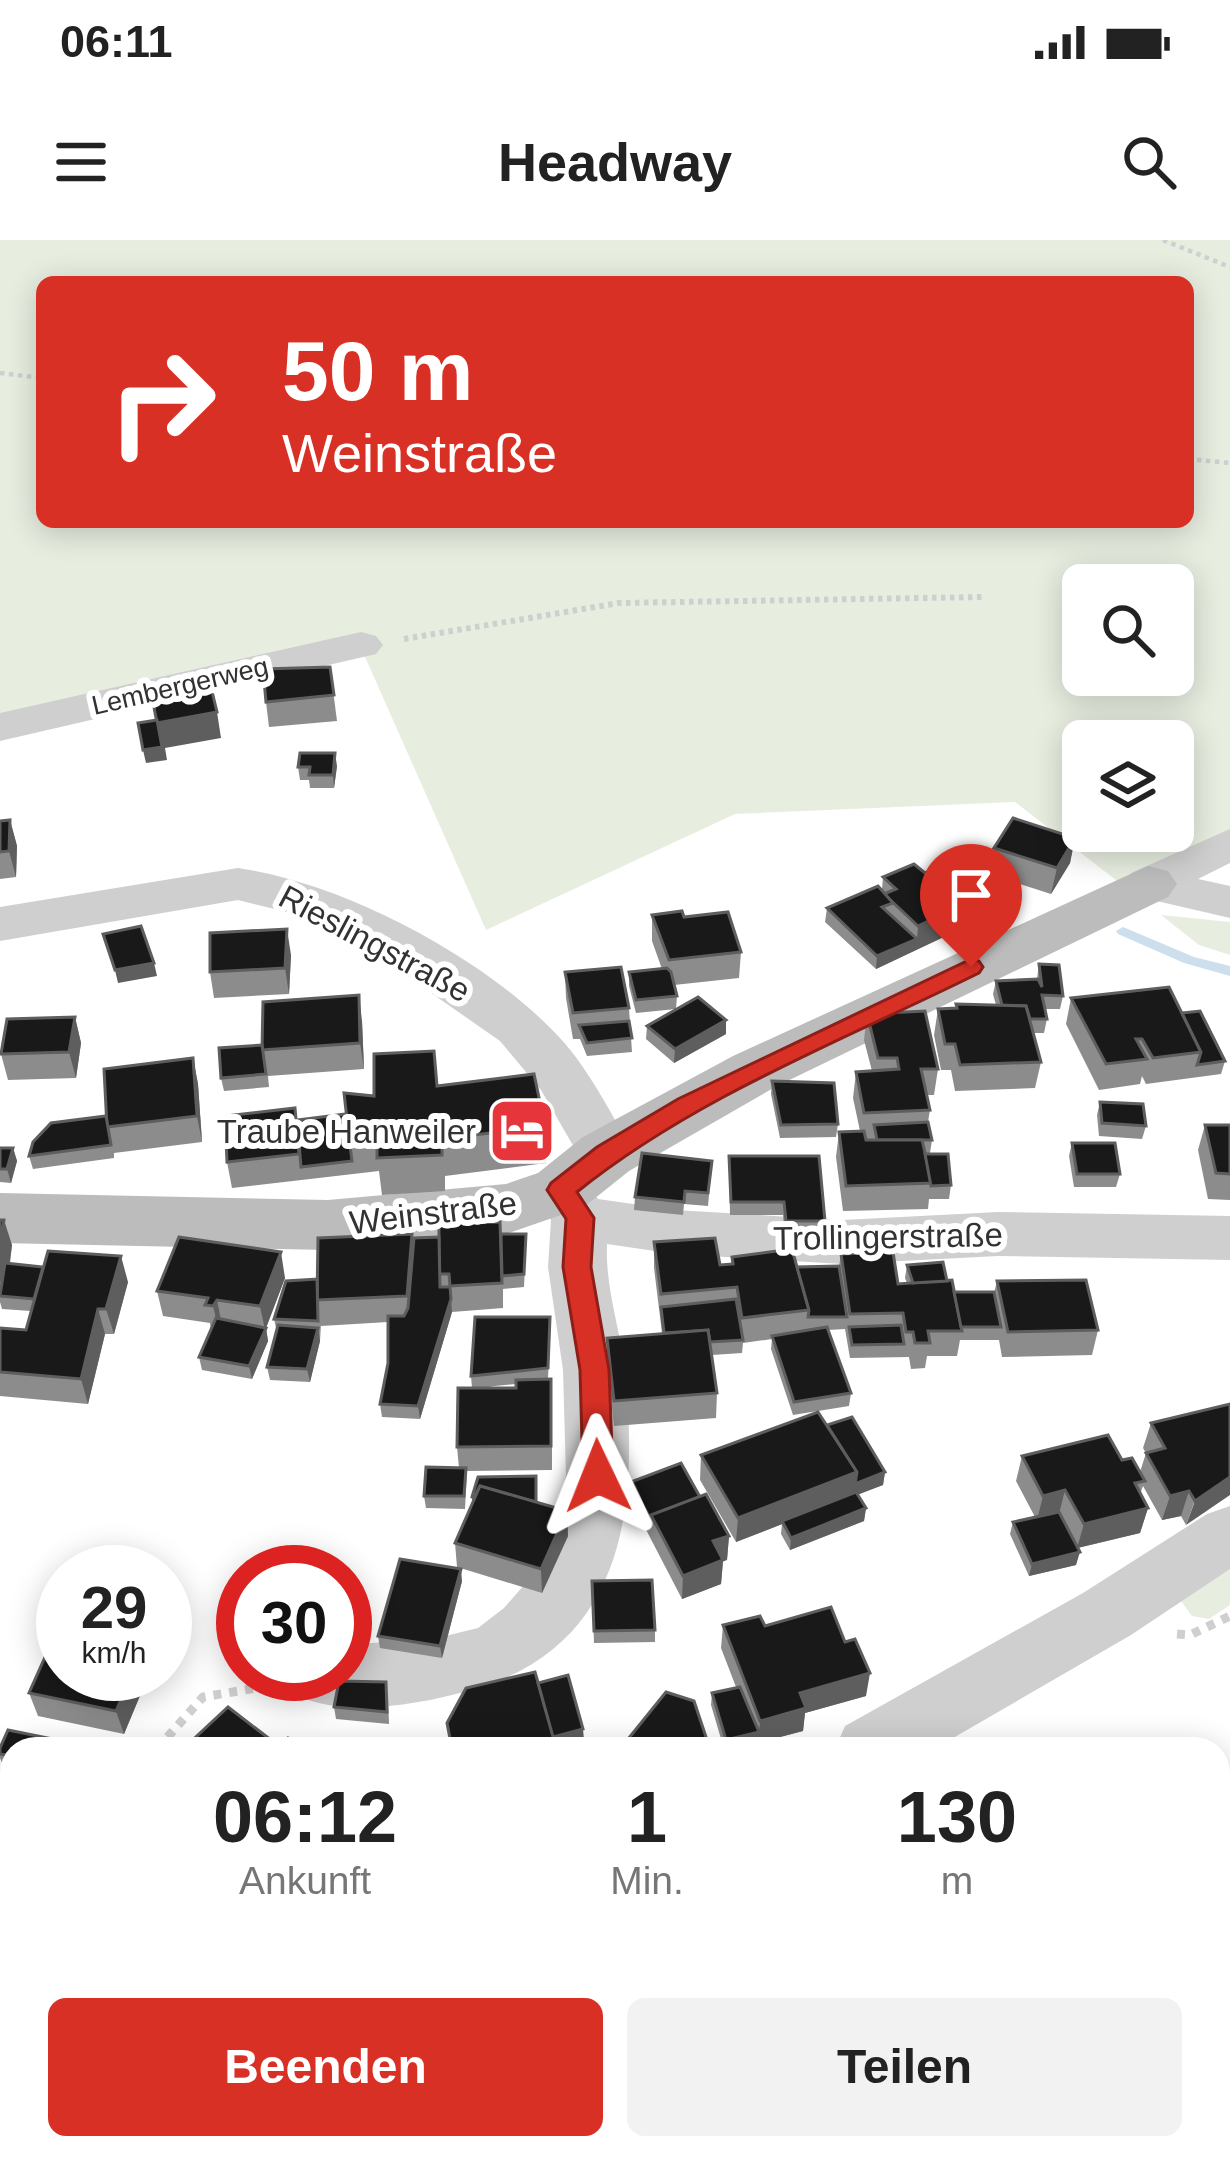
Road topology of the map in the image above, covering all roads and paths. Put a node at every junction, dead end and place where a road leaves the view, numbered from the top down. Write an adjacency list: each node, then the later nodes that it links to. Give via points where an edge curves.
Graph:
1 (1163, 240): 2 (path)
2 (1230, 267)
3 (0, 374): 4 (path)
4 (36, 377)
5 (1194, 460): 6 (path)
6 (1230, 463)
7 (982, 597): 8 (path, via 619,603)
8 (361, 645): 9 (street, Lembergerweg)
9 (0, 727)
10 (1230, 844): 11 (street)
11 (1148, 884): 12 (street); 14 (street, Weinstraße, via 755,1070)
12 (1230, 902)
13 (0, 924): 14 (street, Rieslingstraße, via 238,884 292,892 404,951 541,1050)
14 (582, 1188): 15 (street, Weinstraße, via 509,1208 328,1225); 16 (street, Trollingerstraße, via 675,1232 843,1242 998,1234); 18 (street, via 577,1267 594,1370 598,1476 583,1562 528,1629 497,1652 437,1669)
15 (0, 1218)
16 (1230, 1238)
17 (1230, 1534): 21 (street)
18 (372, 1673)
19 (216, 1695): 20 (path, via 203,1697)
20 (168, 1737)
21 (891, 1737)

